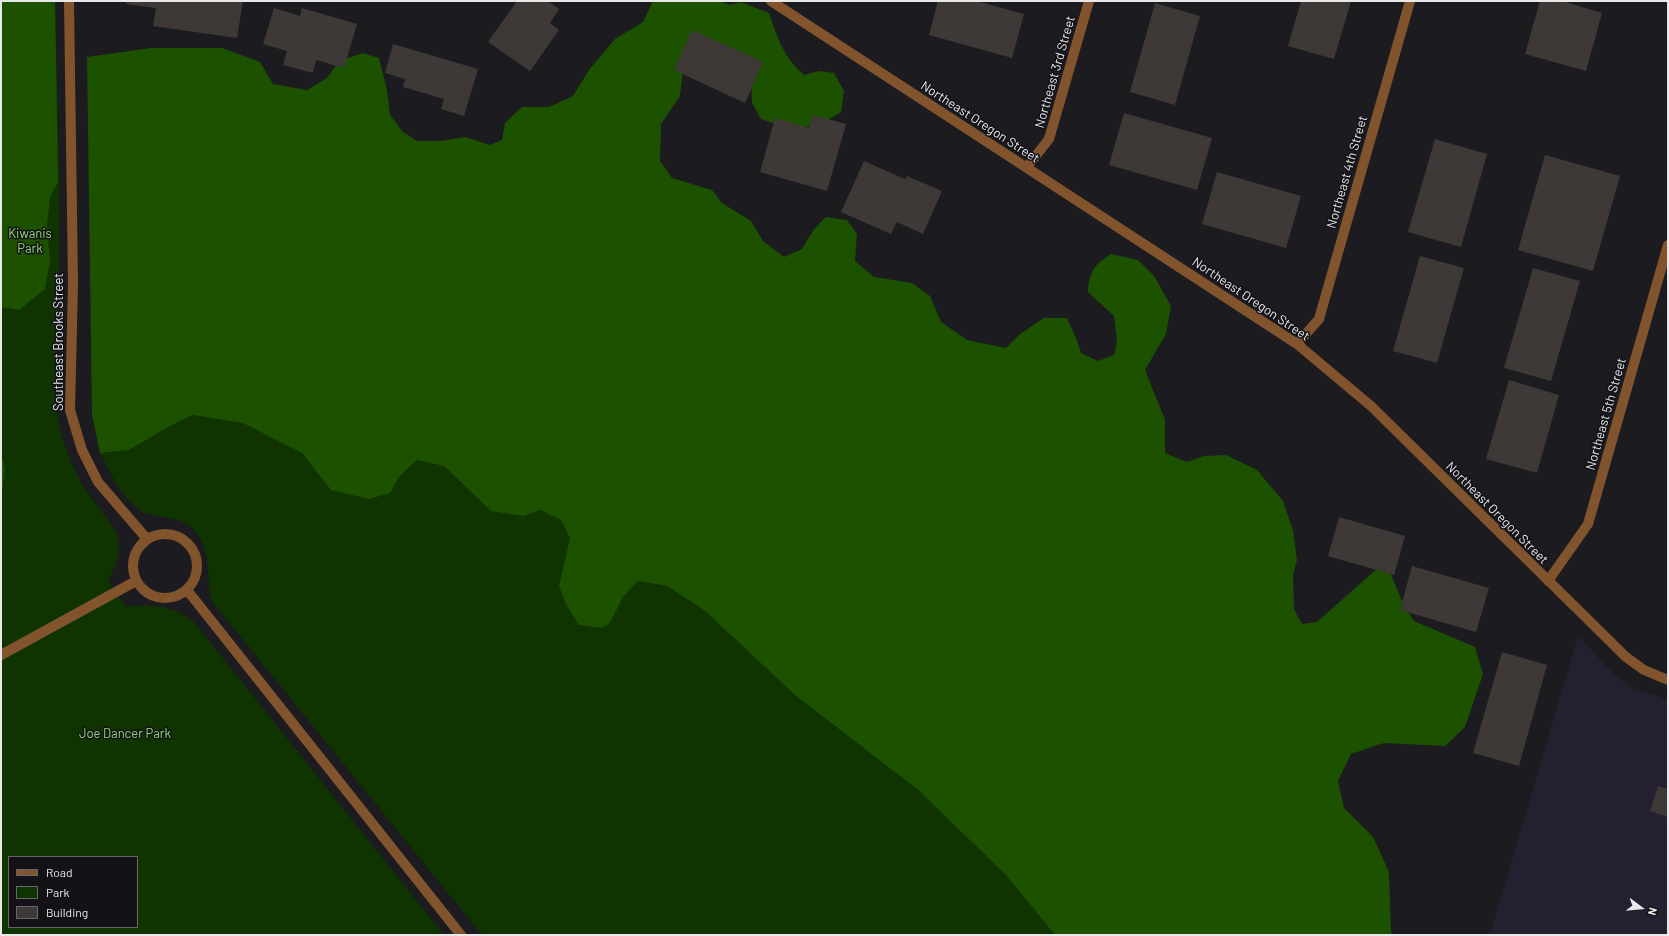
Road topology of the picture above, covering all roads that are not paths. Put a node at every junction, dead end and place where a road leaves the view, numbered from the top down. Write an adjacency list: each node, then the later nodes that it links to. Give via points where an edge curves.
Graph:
1 (69, 1): 8 (street, Southeast Brooks Street, via 73,284 70,410 82,450 98,482)
2 (771, 1): 5 (street, Northeast Oregon Street)
3 (1089, 1): 5 (street, Northeast 3rd Street, via 1049,139)
4 (1410, 1): 7 (street, Northeast 4th Street, via 1319,318)
5 (1027, 167): 7 (street, Northeast Oregon Street)
6 (1668, 245): 10 (street, Northeast 5th Street, via 1588,524)
7 (1297, 344): 10 (street, Northeast Oregon Street, via 1371,406)
8 (147, 539): 9 (street, via 140,546 133,563); 11 (street, via 167,534 187,542 197,561 197,572)
9 (136, 581): 11 (street, via 150,595 159,598 179,596); 12 (street)
10 (1548, 581): 13 (street, Northeast Oregon Street, via 1626,658 1644,670)
11 (187, 590): 14 (street)
12 (1, 655)
13 (1668, 680)
14 (461, 935)

